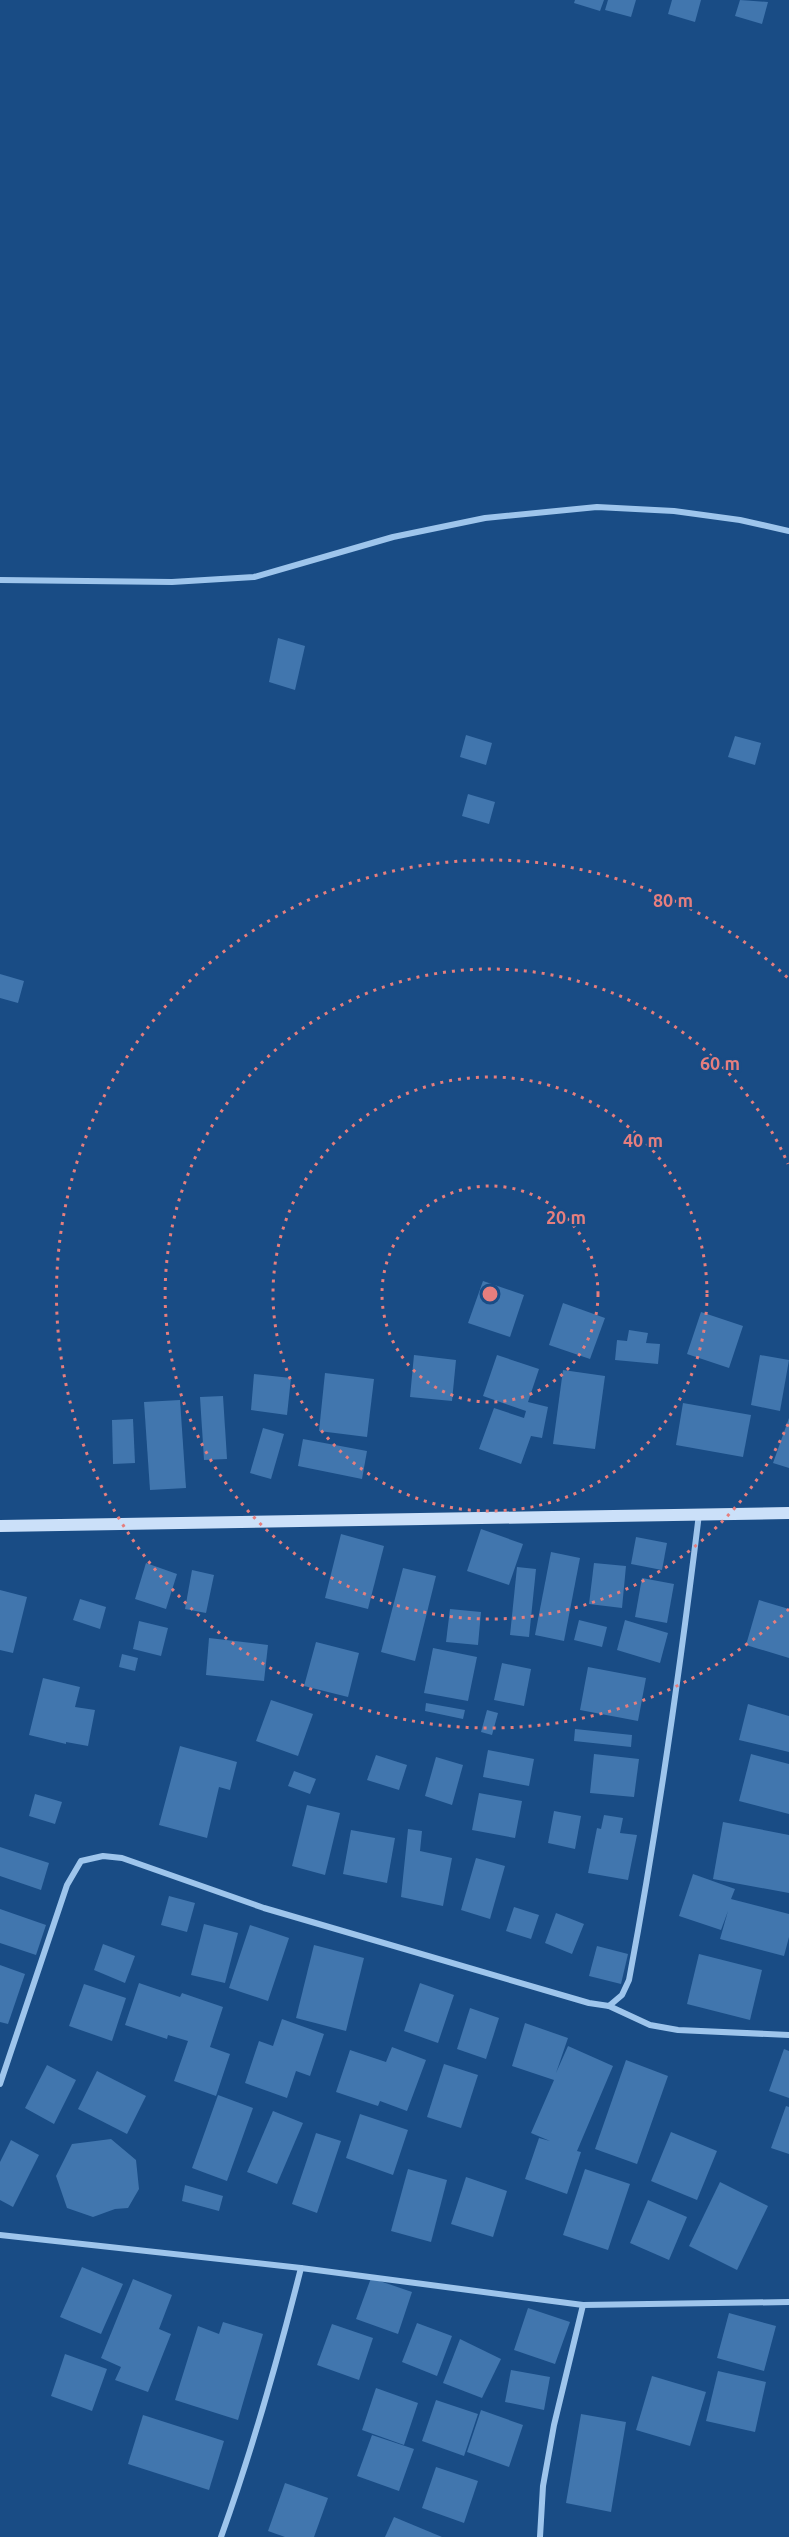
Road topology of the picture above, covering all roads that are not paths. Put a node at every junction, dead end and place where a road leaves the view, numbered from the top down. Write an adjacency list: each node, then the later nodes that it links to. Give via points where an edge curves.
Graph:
1 (789, 531): 2 (street, via 741,520 597,507 485,518 416,532 254,577 172,582)
2 (0, 580)
3 (789, 1513): 4 (main road)
4 (699, 1514): 5 (main road); 6 (street, via 650,1872 629,1980 622,1995)
5 (0, 1526)
6 (609, 2006): 7 (street, via 650,2025 678,2030); 8 (street, via 264,1908 122,1858 103,1856 81,1862 67,1885)
7 (789, 2035)
8 (0, 2084)
9 (0, 2235): 10 (street)
10 (302, 2268): 12 (street); 13 (street, via 247,2465)
11 (789, 2302): 12 (street)
12 (583, 2305): 14 (street, via 554,2425 543,2486)
13 (221, 2537)
14 (540, 2537)

